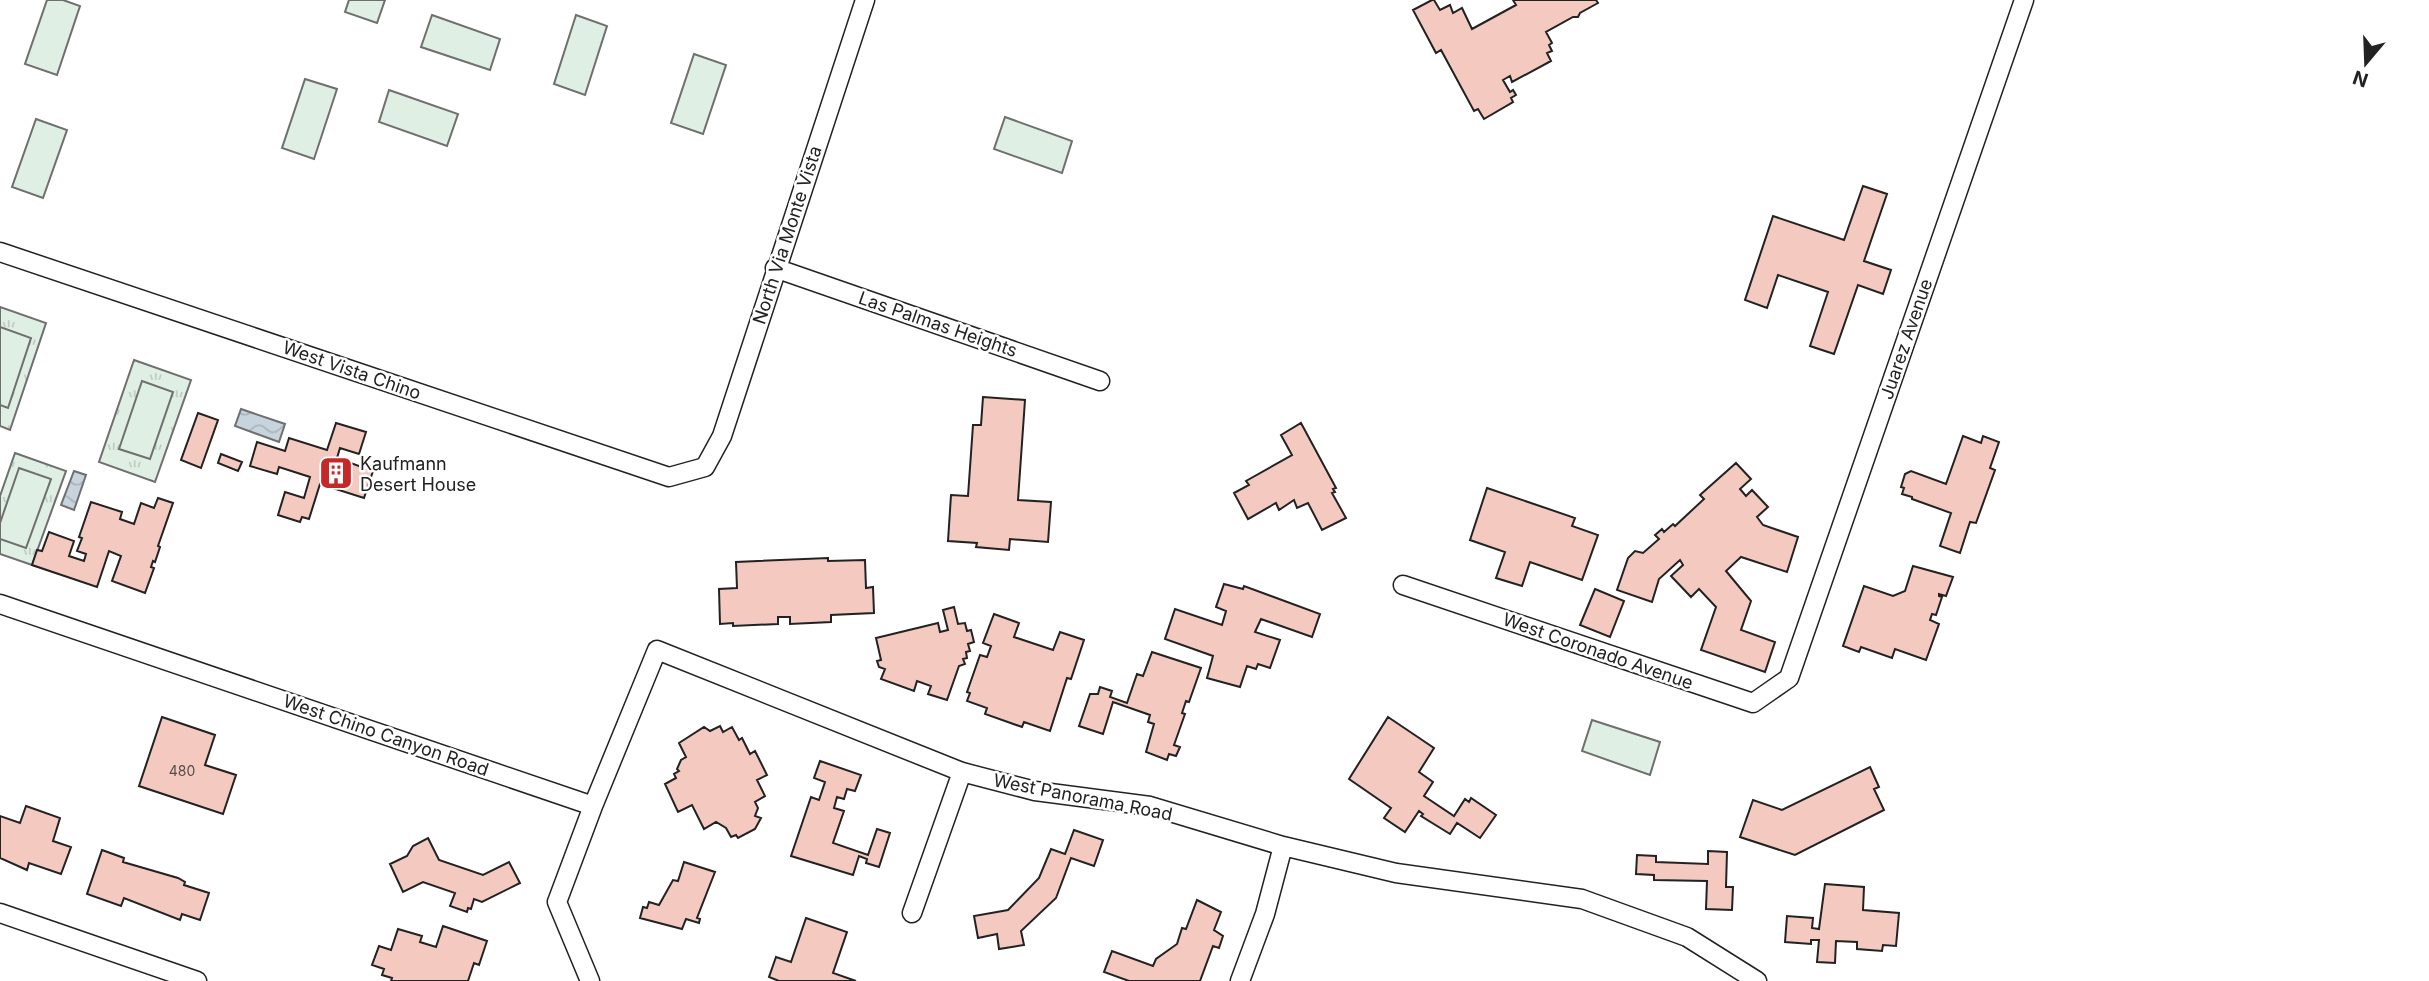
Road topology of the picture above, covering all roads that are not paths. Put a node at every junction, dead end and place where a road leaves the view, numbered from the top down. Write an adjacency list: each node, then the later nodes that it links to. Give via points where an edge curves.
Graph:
1 (865, 0): 4 (street, North Via Monte Vista)
2 (2024, 0): 9 (street, Juarez Avenue)
3 (0, 252): 6 (street, West Vista Chino, via 669,477)
4 (775, 268): 5 (street, Las Palmas Heights); 6 (street, North Via Monte Vista, via 722,436)
5 (1100, 381)
6 (705, 467)
7 (1402, 585): 9 (street, West Coronado Avenue, via 1753,703)
8 (0, 604): 11 (street, West Chino Canyon Road)
9 (1789, 678)
10 (962, 772): 11 (street, West Panorama Road, via 657,650); 12 (street, West Panorama Road, via 1035,791 1150,806); 14 (street)
11 (593, 806): 16 (street, via 557,902)
12 (1283, 846): 17 (street); 18 (street, West Panorama Road, via 1396,873 1582,899 1687,937)
13 (0, 913): 15 (street)
14 (912, 914)
15 (197, 981)
16 (590, 981)
17 (1240, 981)
18 (1757, 981)

